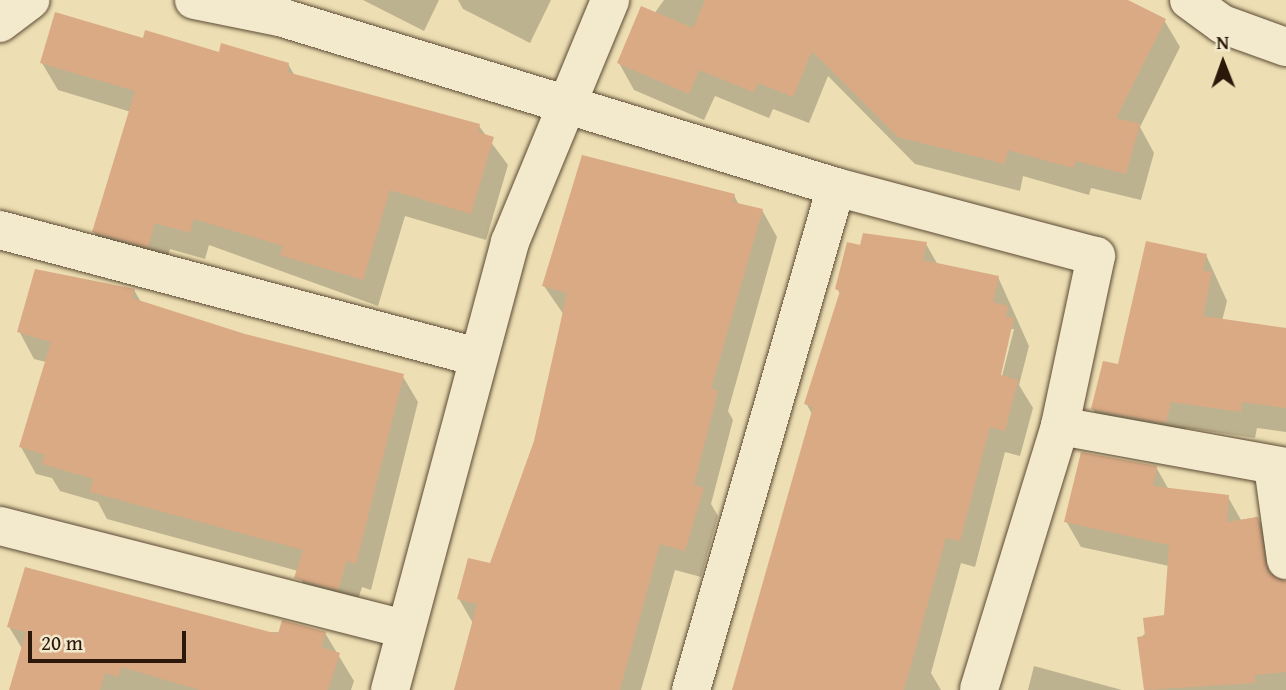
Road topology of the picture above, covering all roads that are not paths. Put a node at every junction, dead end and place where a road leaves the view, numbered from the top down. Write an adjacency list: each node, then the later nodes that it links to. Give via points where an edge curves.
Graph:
1 (30, 0): 6 (street)
2 (194, 0): 5 (street)
3 (610, 0): 8 (street)
4 (1189, 0): 7 (street, via 1222,24)
5 (287, 9): 8 (street)
6 (0, 23)
7 (1286, 47)
8 (568, 105): 9 (street); 11 (street, via 510,242)
9 (836, 187): 12 (street, via 1096,256); 18 (street)
10 (0, 230): 11 (street)
11 (477, 357): 16 (street)
12 (1060, 426): 13 (street); 19 (street)
13 (1280, 466): 15 (street)
14 (0, 526): 16 (street)
15 (1286, 560)
16 (404, 629): 17 (street)
17 (390, 690)
18 (691, 690)
19 (979, 690)

